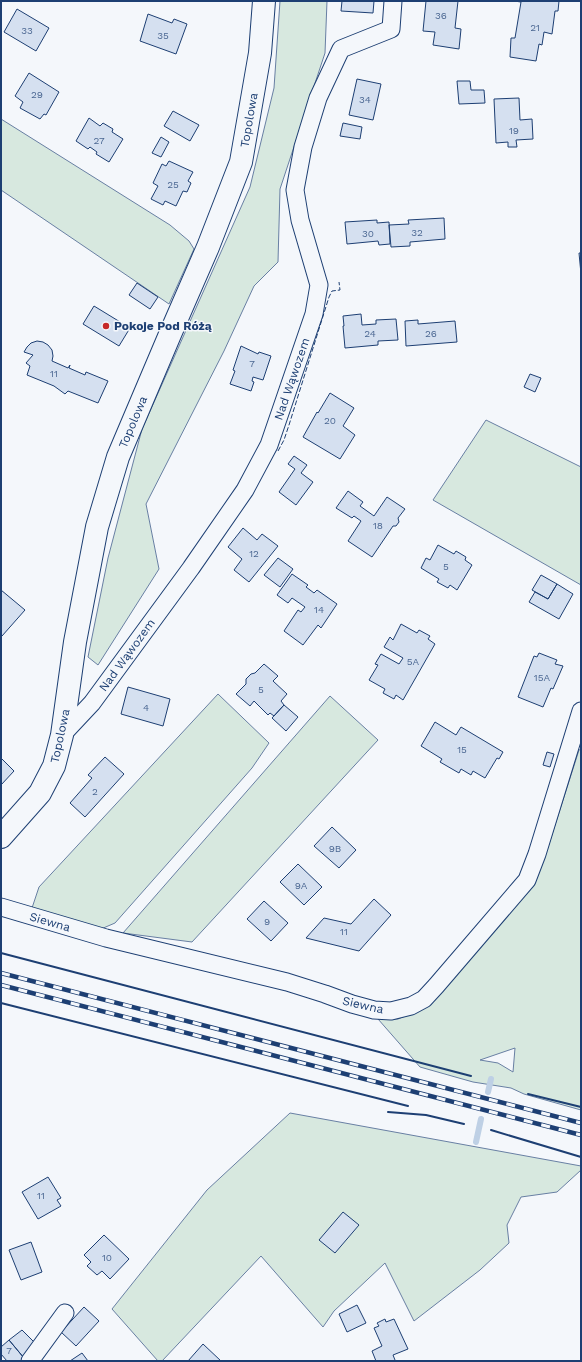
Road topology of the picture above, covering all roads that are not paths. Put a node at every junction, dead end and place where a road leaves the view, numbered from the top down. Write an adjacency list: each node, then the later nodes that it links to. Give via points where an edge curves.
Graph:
1 (264, 1): 4 (street, Topolowa, via 260,53 242,162 118,457 97,526 75,642)
2 (393, 1): 4 (street, Nad Wąwozem, via 391,29 341,49 318,98 302,147 295,190 300,220 319,285 314,314 269,445 245,490 191,568 92,703)
3 (581, 711): 6 (street, Siewna, via 538,854 527,880 436,986 424,999 411,1006 391,1011 374,1010 287,982 106,938)
4 (62, 736): 5 (street, Topolowa, via 54,766 40,793)
5 (1, 837)
6 (1, 907)
7 (65, 1313): 8 (street)
8 (30, 1361)

